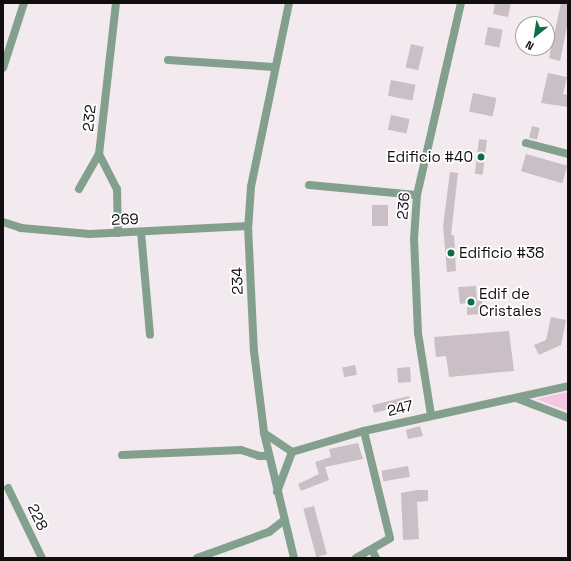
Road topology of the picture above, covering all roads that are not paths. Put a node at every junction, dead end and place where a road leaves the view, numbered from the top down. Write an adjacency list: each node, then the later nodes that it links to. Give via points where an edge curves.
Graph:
1 (24, 3): 6 (street)
2 (116, 3): 9 (street, 232)
3 (287, 3): 7 (street, 234)
4 (461, 3): 13 (street, 236)
5 (168, 60): 7 (street)
6 (3, 68)
7 (274, 68): 15 (street, 234, via 251,187)
8 (526, 143): 10 (street)
9 (99, 154): 12 (street); 17 (street, 232, via 117,189)
10 (568, 154)
11 (310, 185): 13 (street)
12 (79, 189)
13 (417, 195): 22 (street, 236, via 414,239 418,333)
14 (3, 222): 17 (street, 269, via 21,228 82,234)
15 (248, 226): 16 (street, 269); 25 (street, 234, via 254,351)
16 (141, 232): 17 (street, 269); 18 (street)
17 (118, 233)
18 (150, 335)
19 (568, 380): 20 (street, 247)
20 (565, 387): 21 (street, 247)
21 (516, 398): 22 (street, 247); 23 (street)
22 (431, 415): 24 (street, 247)
23 (568, 418)
24 (364, 431): 26 (street, 247); 32 (street, via 390,538)
25 (264, 433): 26 (street); 28 (street, 234)
26 (292, 452): 30 (street)
27 (122, 455): 28 (street, via 241,450 258,456)
28 (269, 456): 30 (street, 234)
29 (8, 488): 33 (street, 228)
30 (277, 492): 31 (street, 234)
31 (283, 521): 34 (street, via 269,532); 35 (street, 234)
32 (374, 554): 36 (street)
33 (42, 558)
34 (197, 558)
35 (294, 558)
36 (356, 558)

